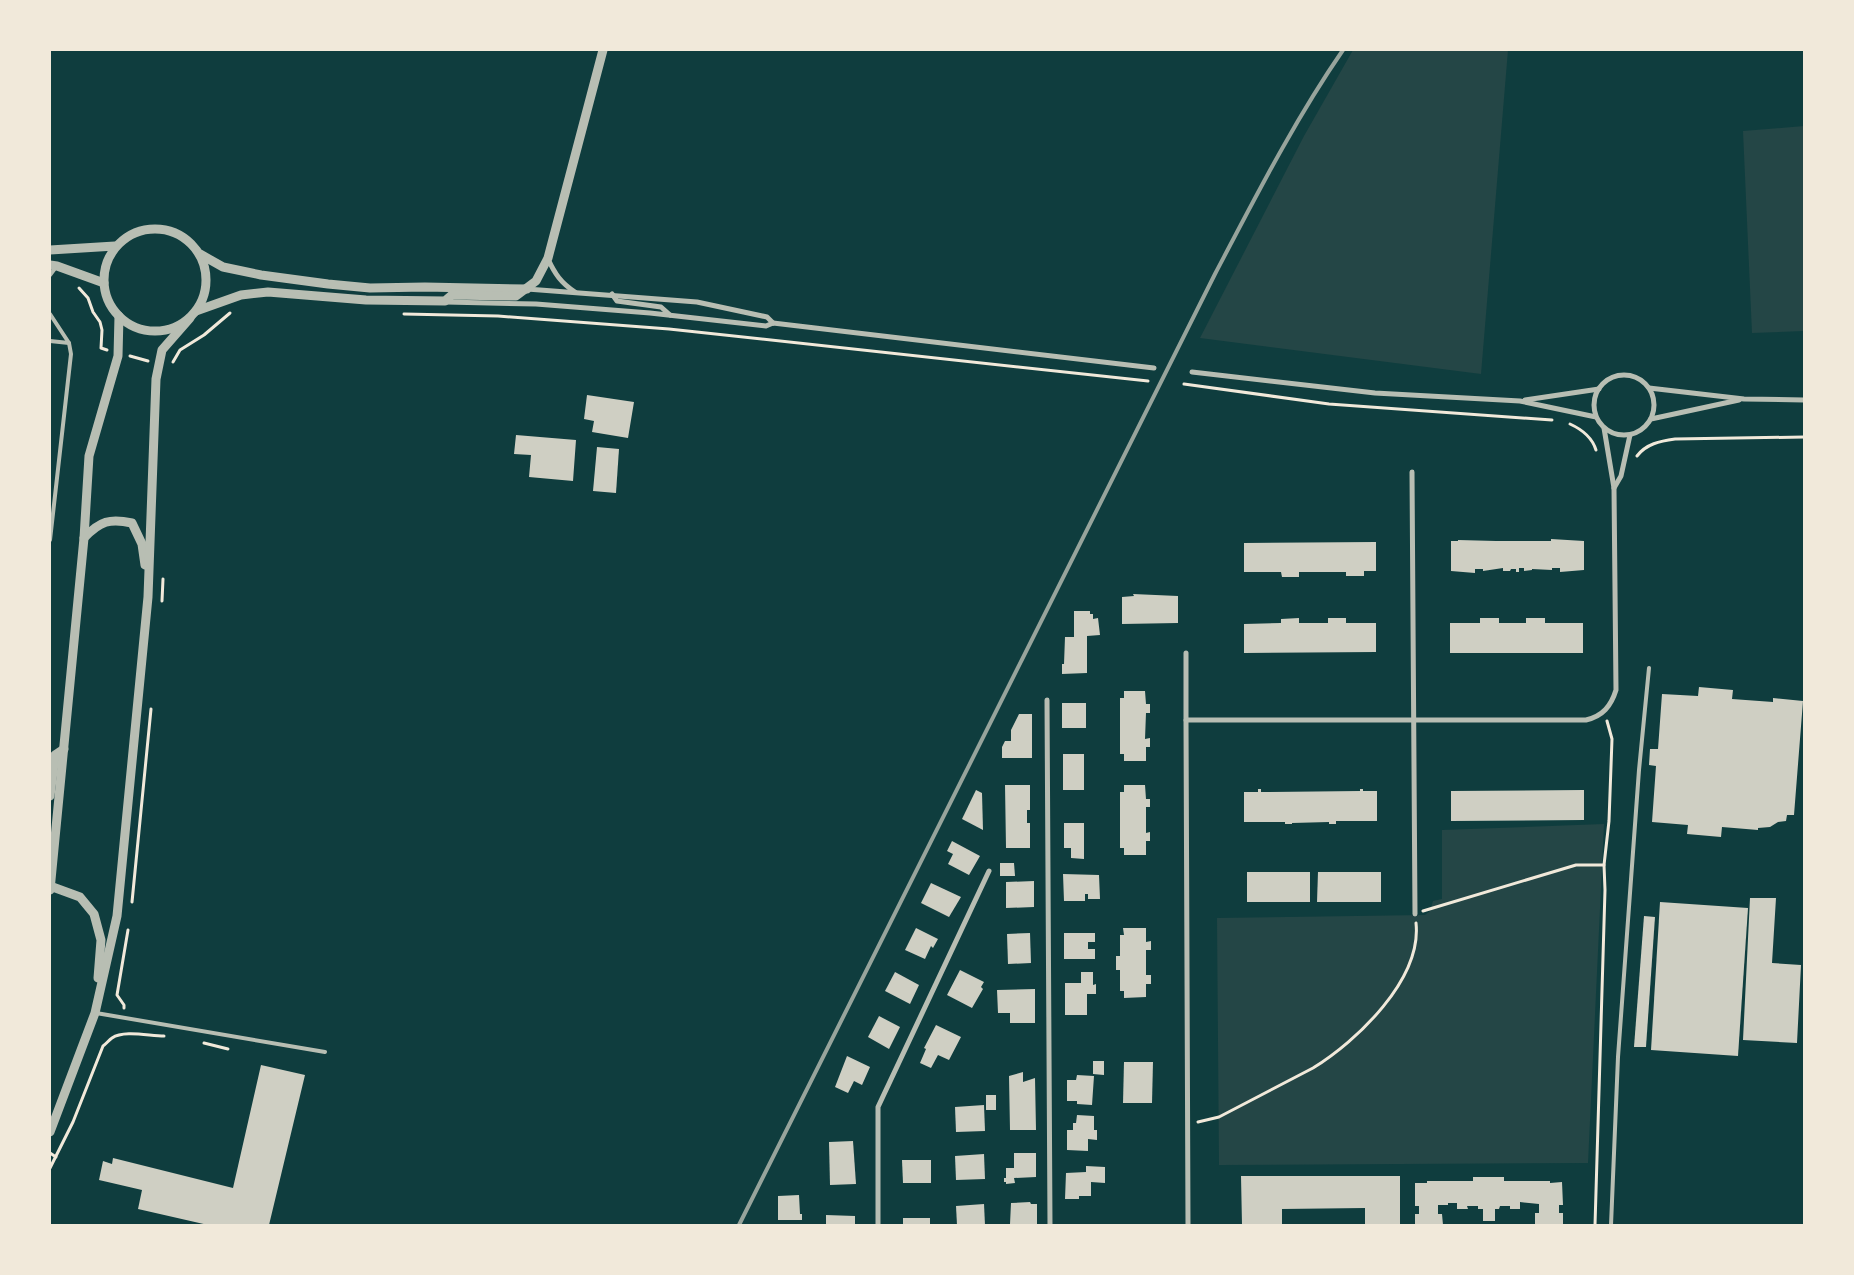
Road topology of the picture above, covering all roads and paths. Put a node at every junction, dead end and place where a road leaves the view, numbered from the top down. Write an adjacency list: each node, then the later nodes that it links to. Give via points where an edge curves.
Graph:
1 (603, 50): 5 (street)
2 (116, 246): 3 (street); 4 (street, via 130,234 156,228 182,236); 8 (street, via 108,258)
3 (50, 250)
4 (200, 254): 9 (street, via 223,267 328,284 370,288); 16 (street, via 207,284 205,295)
5 (548, 258): 9 (street, via 542,273); 10 (street, via 563,284)
6 (54, 265): 7 (lane); 8 (street)
7 (50, 275)
8 (104, 283): 17 (street, via 105,293)
9 (527, 289): 10 (street); 12 (street, via 516,296 452,295)
10 (576, 292): 11 (street)
11 (612, 294): 18 (street, via 617,301 661,307); 19 (street, via 697,302 767,317)
12 (445, 302): 16 (street, via 268,292 241,295); 18 (street, via 536,304)
13 (233, 310): 22 (path, via 180,350)
14 (50, 314): 21 (lane)
15 (401, 314): 25 (path, via 498,316 670,329)
16 (193, 315): 17 (street, via 168,329 154,331 133,326); 46 (street, via 162,350 156,379)
17 (119, 316): 43 (street, via 118,356 89,456)
18 (670, 316): 19 (street, via 766,326)
19 (773, 323): 23 (street)
20 (50, 341): 21 (lane)
21 (69, 344): 44 (lane, via 71,362)
22 (170, 367)
23 (1154, 368)
24 (1192, 372): 30 (street, via 1375,393)
25 (1148, 381)
26 (1184, 384): 34 (path, via 1329,404)
27 (1648, 388): 28 (street, via 1637,379 1624,375 1610,379); 29 (street); 33 (street, via 1654,403)
28 (1599, 389): 30 (street); 32 (street, via 1594,402)
29 (1744, 399): 31 (street); 33 (street)
30 (1520, 400): 32 (street)
31 (1804, 400)
32 (1596, 416): 36 (street)
33 (1650, 419): 37 (street, via 1646,426)
34 (1558, 420)
35 (1566, 422): 39 (path, via 1581,429 1594,444 1600,465)
36 (1604, 428): 37 (street, via 1615,434); 39 (street)
37 (1630, 435): 40 (street)
38 (1804, 437): 40 (path, via 1660,441 1639,453 1630,467)
39 (1609, 466): 42 (street)
40 (1622, 466): 42 (street)
41 (1412, 472): 53 (street)
42 (1614, 488): 52 (street, via 1616,690)
43 (84, 538): 46 (street, via 105,521 132,523 142,544); 55 (street)
44 (50, 540)
45 (163, 578): 47 (path)
46 (148, 597): 63 (street, via 117,916)
47 (161, 607)
48 (1186, 653): 54 (street)
49 (1649, 668): 79 (lane, via 1618,1057)
50 (1047, 700): 76 (street)
51 (152, 706): 60 (path)
52 (1604, 711): 53 (street, via 1597,718 1586,720); 57 (path, via 1612,739)
53 (1414, 719): 54 (street); 61 (street)
54 (1186, 720): 70 (street)
55 (64, 749): 56 (street, via 55,755); 59 (street)
56 (50, 796)
57 (1604, 865): 61 (path, via 1576,865); 78 (path)
58 (989, 871): 75 (street, via 878,1107)
59 (50, 888): 63 (street, via 80,897 94,914 101,940)
60 (132, 906)
61 (1415, 914): 70 (path, via 1417,934 1407,970 1389,999 1360,1031 1314,1068 1219,1117)
62 (129, 924): 64 (path, via 117,995 124,1006)
63 (95, 1013): 64 (lane); 71 (street)
64 (124, 1018): 65 (path); 69 (lane)
65 (123, 1034): 66 (path); 73 (path, via 103,1046)
66 (171, 1035)
67 (202, 1042): 68 (path)
68 (228, 1049)
69 (325, 1052)
70 (1187, 1125): 77 (street)
71 (50, 1132)
72 (50, 1153): 73 (path)
73 (56, 1157): 74 (path)
74 (50, 1168)
75 (878, 1225)
76 (1050, 1225)
77 (1188, 1225)
78 (1595, 1225)
79 (1612, 1225)

